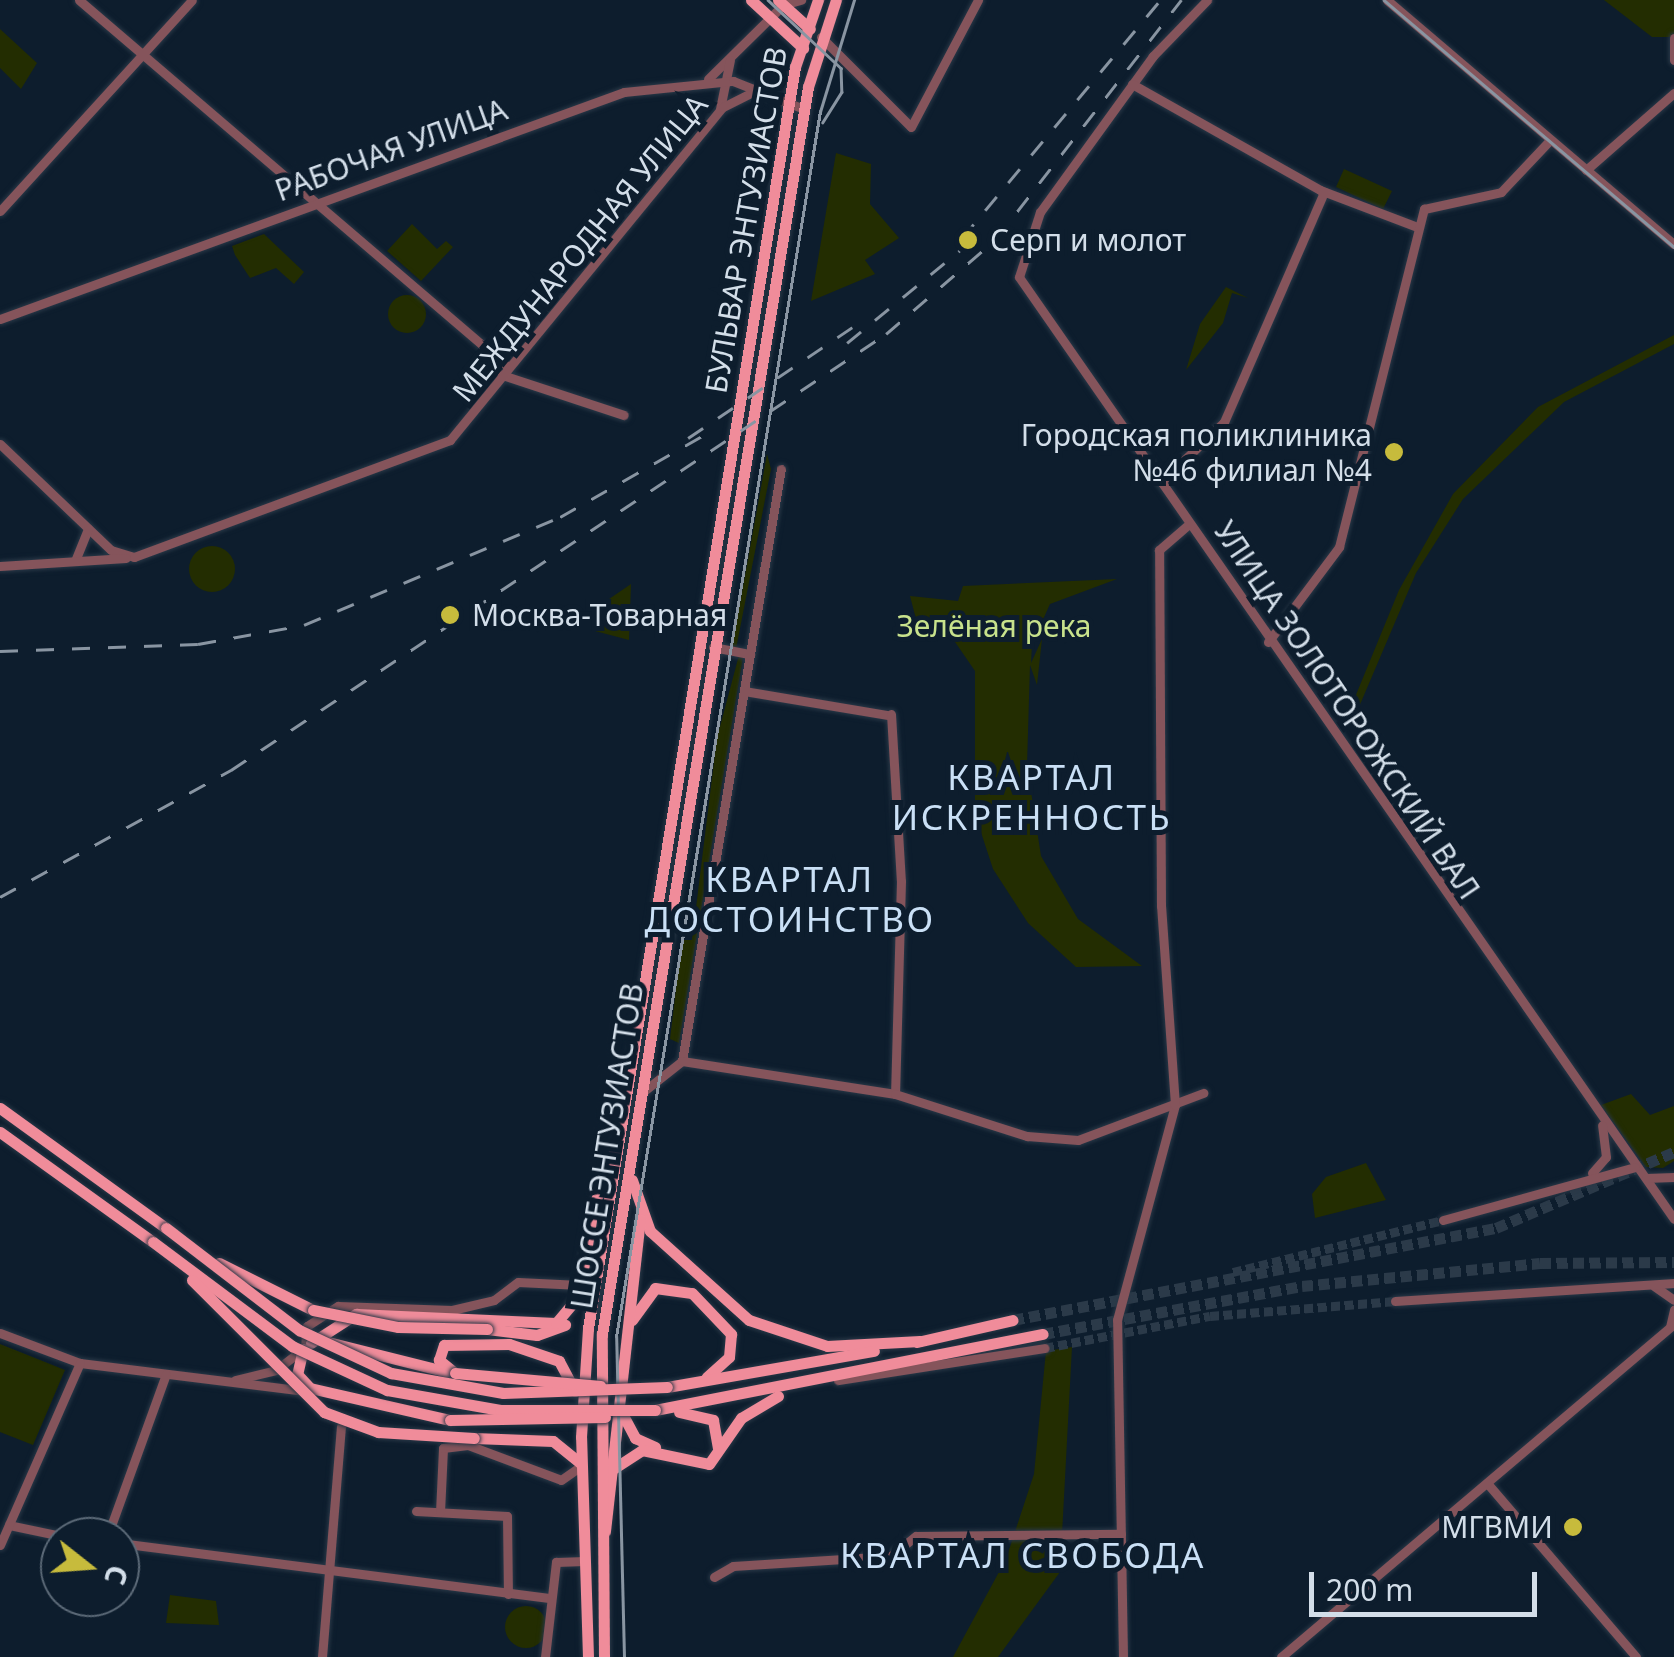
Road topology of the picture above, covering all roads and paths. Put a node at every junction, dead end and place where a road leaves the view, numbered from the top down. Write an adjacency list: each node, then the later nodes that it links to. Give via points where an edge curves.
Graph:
1 (79, 0): 16 (street)
2 (192, 0): 16 (street)
3 (751, 0): 11 (main road)
4 (801, 0): 10 (street)
5 (818, 0): 12 (main road, БУЛЬВАР ЭНТУЗИАСТОВ)
6 (836, 0): 13 (main road, БУЛЬВАР ЭНТУЗИАСТОВ)
7 (978, 0): 13 (street, via 911,127)
8 (1207, 0): 22 (street)
9 (1388, 0): 29 (street)
10 (780, 2): 11 (street); 12 (main road)
11 (771, 19): 15 (main road); 18 (street)
12 (807, 26): 13 (main road); 15 (main road, БУЛЬВАР ЭНТУЗИАСТОВ)
13 (822, 37): 17 (main road, БУЛЬВАР ЭНТУЗИАСТОВ)
14 (1674, 38): 19 (street)
15 (800, 46): 17 (main road); 26 (main road, БУЛЬВАР ЭНТУЗИАСТОВ)
16 (143, 52): 32 (street); 33 (street)
17 (815, 57): 27 (main road, БУЛЬВАР ЭНТУЗИАСТОВ)
18 (730, 60): 20 (street); 21 (street)
19 (1674, 60)
20 (724, 80): 21 (street, РАБОЧАЯ УЛИЦА); 23 (street, РАБОЧАЯ УЛИЦА); 25 (street, МЕЖДУНАРОДНАЯ УЛИЦА); 28 (street)
21 (702, 81): 28 (street); 32 (street, РАБОЧАЯ УЛИЦА, via 624,92)
22 (1132, 84): 31 (street); 43 (street, УЛИЦА ЗОЛОТОРОЖСКИЙ ВАЛ, via 1040,212 1017,266)
23 (759, 89): 25 (street, МЕЖДУНАРОДНАЯ УЛИЦА); 26 (street, РАБОЧАЯ УЛИЦА)
24 (1674, 93): 30 (street)
25 (728, 102): 28 (street, МЕЖДУНАРОДНАЯ УЛИЦА)
26 (789, 106): 27 (street, РАБОЧАЯ УЛИЦА); 40 (main road, БУЛЬВАР ЭНТУЗИАСТОВ)
27 (804, 109): 38 (main road, БУЛЬВАР ЭНТУЗИАСТОВ)
28 (719, 112): 37 (street, МЕЖДУНАРОДНАЯ УЛИЦА)
29 (1550, 140): 30 (street); 34 (street, via 1500,192 1433,205)
30 (1586, 170): 35 (street)
31 (1324, 192): 34 (street); 43 (street, via 1224,422)
32 (319, 202): 36 (street, РАБОЧАЯ УЛИЦА); 37 (street)
33 (0, 211)
34 (1416, 226): 49 (street, via 1339,547)
35 (1674, 244)
36 (0, 319)
37 (505, 371): 39 (street); 46 (street, МЕЖДУНАРОДНАЯ УЛИЦА, via 450,440)
38 (756, 410): 50 (main road, ШОССЕ ЭНТУЗИАСТОВ)
39 (624, 416)
40 (737, 423): 61 (main road, ШОССЕ ЭНТУЗИАСТОВ)
41 (0, 444): 45 (street)
42 (782, 468): 51 (street)
43 (1161, 482): 44 (street, УЛИЦА ЗОЛОТОРОЖСКИЙ ВАЛ)
44 (1190, 524): 49 (street, УЛИЦА ЗОЛОТОРОЖСКИЙ ВАЛ); 57 (street, via 1161,545 1158,562 1161,906)
45 (88, 528): 46 (street); 47 (street)
46 (134, 557): 47 (street, МЕЖДУНАРОДНАЯ УЛИЦА)
47 (74, 562): 48 (street, МЕЖДУНАРОДНАЯ УЛИЦА)
48 (0, 566)
49 (1268, 642): 59 (street, УЛИЦА ЗОЛОТОРОЖСКИЙ ВАЛ)
50 (713, 647): 51 (street); 54 (main road, ШОССЕ ЭНТУЗИАСТОВ)
51 (750, 654): 52 (street)
52 (744, 691): 53 (street); 56 (street, via 889,715 900,881)
53 (682, 1061): 54 (street); 56 (street)
54 (642, 1093): 62 (main road, ШОССЕ ЭНТУЗИАСТОВ)
55 (1204, 1093): 57 (street)
56 (896, 1094): 57 (street, via 1048,1139 1105,1134)
57 (1174, 1105): 107 (street, via 1116,1320)
58 (0, 1108): 71 (main road)
59 (1602, 1121): 63 (street, УЛИЦА ЗОЛОТОРОЖСКИЙ ВАЛ); 64 (street, via 1606,1157)
60 (0, 1132): 72 (main road)
61 (621, 1139): 75 (main road, via 593,1208); 97 (main road, ШОССЕ ЭНТУЗИАСТОВ)
62 (632, 1153): 68 (main road); 111 (main road, ШОССЕ ЭНТУЗИАСТОВ, via 598,1367)
63 (1635, 1166): 64 (street); 65 (street, УЛИЦА ЗОЛОТОРОЖСКИЙ ВАЛ)
64 (1590, 1174): 70 (street)
65 (1643, 1177): 66 (street); 67 (street, УЛИЦА ЗОЛОТОРОЖСКИЙ ВАЛ)
66 (1671, 1177): 67 (street)
67 (1666, 1203): 69 (street, УЛИЦА ЗОЛОТОРОЖСКИЙ ВАЛ)
68 (640, 1219): 82 (main road, via 762,1327 827,1346); 85 (main road)
69 (1674, 1219)
70 (1444, 1220)
71 (166, 1228): 75 (main road, bridge, via 313,1310 398,1327 551,1334); 91 (main road, bridge, via 298,1330 391,1373 503,1393)
72 (153, 1242): 96 (main road, bridge, via 292,1346 387,1390 500,1410); 99 (main road, bridge, via 324,1412 378,1432 553,1441)
73 (1674, 1283): 74 (street)
74 (1651, 1285): 76 (street); 77 (street)
75 (580, 1291): 84 (main road, via 556,1323 356,1314); 84 (street, via 518,1282 494,1300 452,1310 338,1306 308,1326)
76 (1674, 1300)
77 (1395, 1302)
78 (1674, 1309): 80 (street)
79 (1013, 1320): 82 (main road)
80 (1673, 1323): 100 (street)
81 (0, 1333): 86 (street)
82 (920, 1341): 90 (main road)
83 (1044, 1341): 92 (main road)
84 (306, 1347): 87 (main road, via 333,1339); 89 (street, via 276,1370); 93 (main road, via 299,1379)
85 (625, 1348): 90 (main road, via 640,1300 655,1288 684,1289 707,1305 731,1334 729,1358 710,1376); 94 (main road)
86 (80, 1364): 88 (street); 105 (street)
87 (455, 1373): 91 (main road, bridge); 97 (main road, via 439,1360 444,1346 509,1344 558,1361)
88 (166, 1374): 89 (street); 104 (street)
89 (228, 1380): 93 (street)
90 (667, 1387): 91 (main road, bridge)
91 (639, 1390)
92 (786, 1390): 95 (main road); 101 (main road, via 741,1418 716,1461 636,1451 617,1463)
93 (326, 1391): 96 (main road, bridge, via 450,1420 566,1424)
94 (622, 1394): 95 (main road, via 638,1440 700,1459 718,1450 713,1420); 101 (main road)
95 (655, 1410): 96 (main road, bridge)
96 (635, 1411)
97 (580, 1416): 99 (main road, ШОССЕ ЭНТУЗИАСТОВ)
98 (340, 1427): 112 (street)
99 (582, 1466): 103 (street, via 561,1480 468,1446 443,1448); 110 (main road, ШОССЕ ЭНТУЗИАСТОВ)
100 (1487, 1483): 121 (street); 122 (street)
101 (608, 1493): 111 (main road)
102 (416, 1511): 103 (street)
103 (440, 1512): 114 (street, via 508,1516)
104 (114, 1517)
105 (9, 1525): 106 (street); 108 (street)
106 (40, 1532)
107 (1121, 1534): 113 (street, via 916,1536 891,1556 733,1566); 120 (street)
108 (0, 1546)
109 (140, 1546): 112 (street)
110 (585, 1561): 115 (street, via 556,1562); 118 (main road, ШОССЕ ЭНТУЗИАСТОВ)
111 (600, 1566): 119 (main road, ШОССЕ ЭНТУЗИАСТОВ)
112 (329, 1576): 114 (street); 116 (street)
113 (714, 1578)
114 (508, 1594): 115 (street)
115 (551, 1598): 117 (street)
116 (322, 1657)
117 (545, 1657)
118 (588, 1657)
119 (604, 1657)
120 (1122, 1657)
121 (1281, 1657)
122 (1636, 1657)

